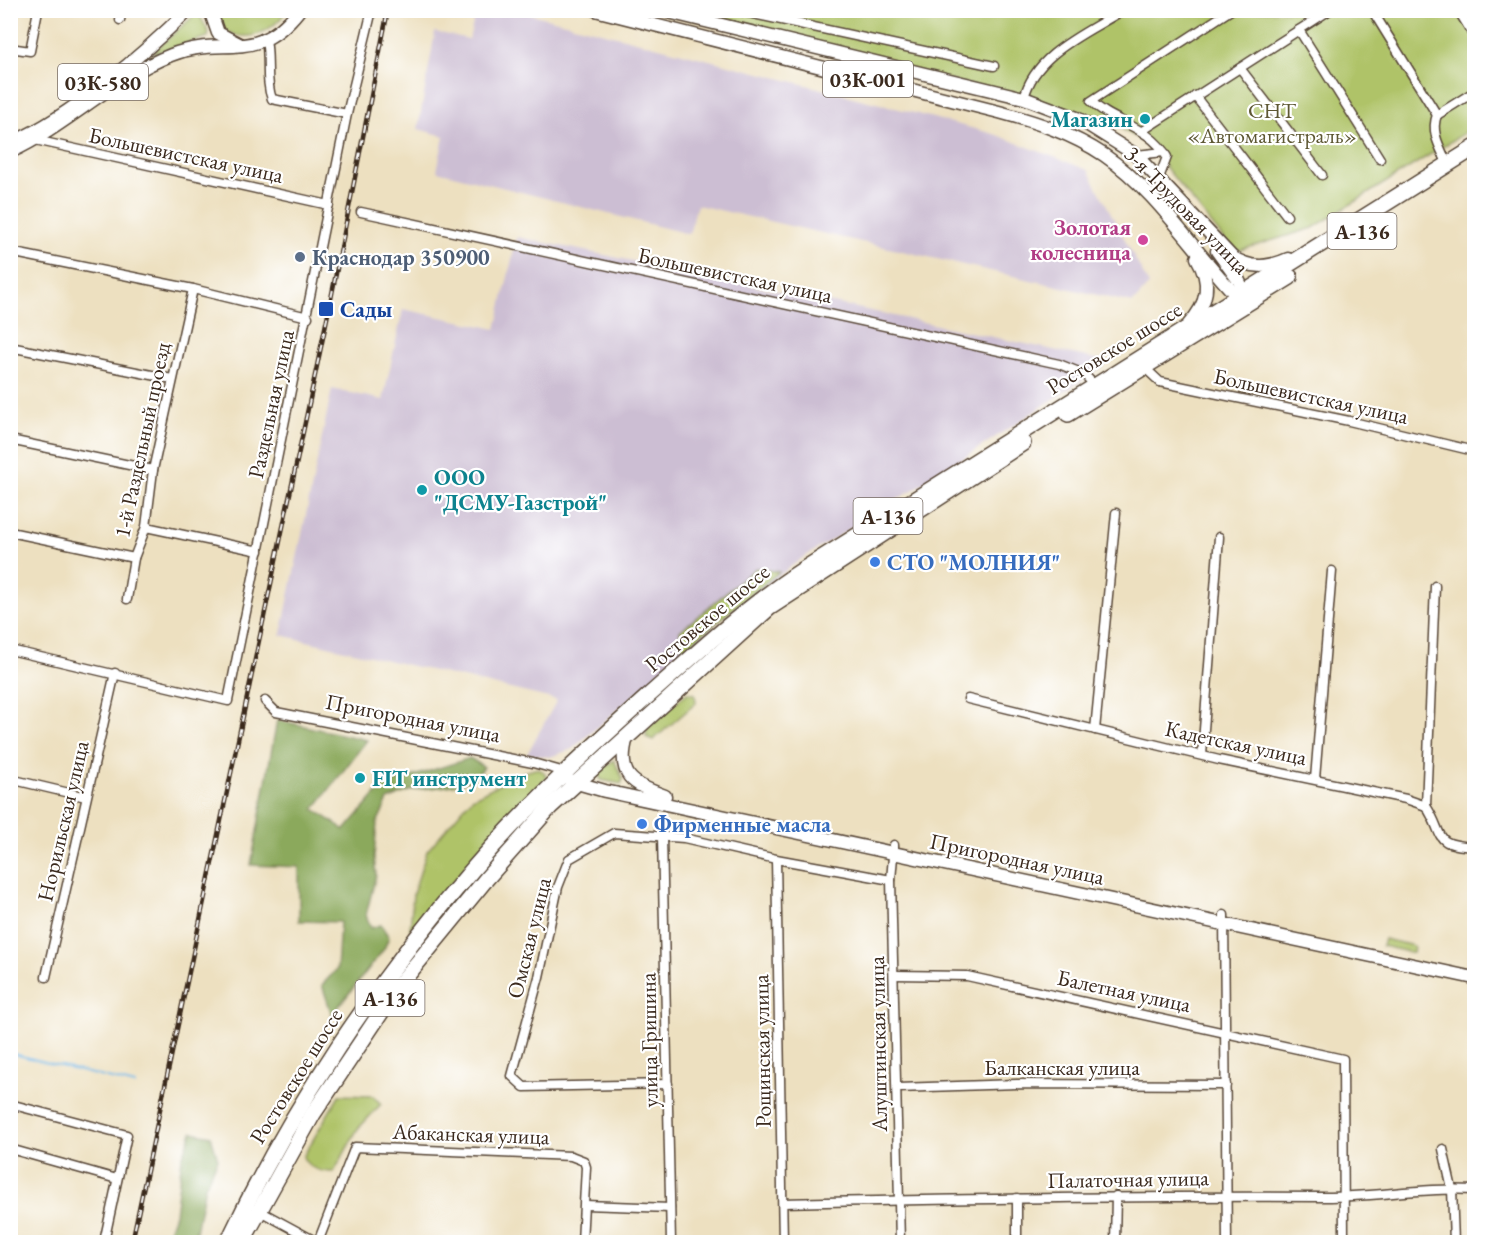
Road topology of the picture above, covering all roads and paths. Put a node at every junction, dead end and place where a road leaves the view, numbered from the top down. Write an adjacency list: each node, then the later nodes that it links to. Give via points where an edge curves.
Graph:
1 (38, 10): 19 (street, via 30,51)
2 (188, 10): 29 (main road, 03К-580, via 160,38 78,102)
3 (210, 10): 18 (main road, via 218,33)
4 (299, 10): 17 (main road)
5 (372, 10): 25 (street, Раздельная улица)
6 (595, 10): 43 (main road, 3-я Трудовая улица / 03К-001, via 1043,124 1113,162)
7 (660, 10): 24 (main road, 03К-001)
8 (735, 10): 14 (street)
9 (1231, 10): 27 (street, via 1093,98 1092,103)
10 (1330, 10): 15 (street)
11 (1372, 10): 26 (street)
12 (1458, 10): 16 (street)
13 (1122, 11): 24 (street, via 1064,46 1036,70)
14 (767, 14): 20 (street)
15 (1299, 30): 21 (street); 33 (street)
16 (1474, 36)
17 (266, 40): 18 (main road); 25 (street, via 272,99)
18 (245, 46): 28 (main road, 03К-580, via 174,54 133,74)
19 (10, 48)
20 (994, 66)
21 (1240, 68): 23 (street); 36 (street)
22 (1474, 92): 26 (street)
23 (1194, 96): 27 (street); 42 (street)
24 (1024, 98): 32 (main road, 03К-001, via 1077,118)
25 (347, 114): 39 (street, Раздельная улица)
26 (1437, 115): 35 (street, via 1435,134)
27 (1142, 131): 31 (street)
28 (35, 140): 29 (main road, 03К-580); 39 (street, Большевистская улица)
29 (11, 145)
30 (1474, 148): 35 (highway, Ростовское шоссе / А-136)
31 (1164, 152): 32 (street); 37 (street, via 1167,160)
32 (1136, 155): 37 (main road, 03К-001)
33 (1380, 159)
34 (1474, 160): 47 (highway, Ростовское шоссе / А-136)
35 (1448, 165): 41 (highway, Ростовское шоссе / А-136)
36 (1322, 175)
37 (1159, 178): 38 (main road, 03К-001)
38 (1169, 189): 45 (main road, 03К-001, via 1232,257 1253,266); 48 (main road, 3-я Трудовая улица / 03К-001, via 1236,276)
39 (329, 205): 50 (street, Раздельная улица)
40 (362, 212): 55 (street, Большевистская улица, via 1059,364 1084,374)
41 (1374, 212): 45 (main road, А-136); 48 (highway, Ростовское шоссе / А-136)
42 (1287, 216)
43 (1184, 237): 48 (main road, 3-я Трудовая улица / 03К-001, via 1232,291); 51 (main road, 03К-001, via 1201,264 1207,290 1203,306)
44 (10, 252): 46 (street)
45 (1276, 264)
46 (193, 289): 50 (street); 54 (street, 1-й Раздельный проезд)
47 (1266, 292): 48 (main road, А-136); 49 (highway, Ростовское шоссе / А-136)
48 (1245, 294): 49 (main road, А-136); 51 (highway, Ростовское шоссе / А-136)
49 (1235, 312): 53 (highway, Ростовское шоссе / А-136)
50 (308, 317): 63 (street, Раздельная улица)
51 (1183, 332): 55 (highway, Ростовское шоссе / А-136)
52 (10, 347): 54 (street)
53 (1144, 367): 55 (highway, Ростовское шоссе / А-136); 57 (street, Большевистская улица, via 1160,382)
54 (172, 379): 58 (street, 1-й Раздельный проезд)
55 (1098, 390): 73 (highway, Ростовское шоссе / А-136, via 769,608); 75 (highway, Ростовское шоссе / А-136, via 761,597)
56 (10, 440): 58 (street)
57 (1474, 451)
58 (153, 470): 60 (street, 1-й Раздельный проезд)
59 (1116, 513): 72 (street)
60 (146, 527): 63 (street); 64 (street, 1-й Раздельный проезд)
61 (10, 532): 64 (street)
62 (1219, 537): 74 (street)
63 (259, 552): 69 (street, Раздельная улица, via 228,701)
64 (134, 558): 67 (street, 1-й Раздельный проезд)
65 (1332, 571): 77 (street)
66 (1435, 586): 80 (street)
67 (127, 599)
68 (10, 650): 69 (street)
69 (115, 673): 79 (street, Норильская улица)
70 (968, 699): 72 (street, Кадетская улица)
71 (265, 701): 75 (street, Пригородная улица, via 276,712 522,760)
72 (1095, 730): 74 (street, Кадетская улица)
73 (627, 736): 75 (highway, Ростовское шоссе / А-136); 78 (main road, via 623,761 632,780 637,786)
74 (1202, 755): 77 (street, Кадетская улица)
75 (567, 776): 78 (main road, Пригородная улица); 83 (main road, Пригородная улица); 109 (highway, Ростовское шоссе / А-136, via 400,984 313,1114); 111 (highway, Ростовское шоссе / А-136, via 473,868 375,994 280,1139)
76 (10, 779): 79 (street)
77 (1315, 779): 80 (street, Кадетская улица)
78 (665, 796): 83 (main road, Пригородная улица)
79 (86, 797): 89 (street, Норильская улица)
80 (1426, 806): 82 (street, via 1442,840 1449,845)
81 (662, 836): 84 (street); 92 (street, улица Гришина); 92 (street, Омская улица, via 614,833 569,859 558,887 512,1076 524,1087)
82 (1474, 848)
83 (893, 849): 85 (street, Алуштинская улица); 86 (main road, Пригородная улица)
84 (776, 859): 85 (street); 106 (street, Рощинская улица)
85 (891, 880): 88 (street, Алуштинская улица)
86 (1224, 920): 87 (main road, Пригородная улица); 90 (main road, Пригородная улица); 91 (street)
87 (1474, 970)
88 (895, 975): 91 (street, Балетная улица, via 967,976); 94 (street, Алуштинская улица)
89 (46, 977)
90 (1474, 978)
91 (1226, 1031): 93 (street); 103 (street, Балетная улица, via 1343,1059)
92 (668, 1084): 108 (street, улица Гришина)
93 (1226, 1085): 94 (street, Балканская улица); 102 (street)
94 (898, 1088): 105 (street, Алуштинская улица)
95 (10, 1104): 98 (street, via 127,1135)
96 (10, 1149): 98 (street)
97 (1443, 1149): 99 (street)
98 (117, 1179): 110 (street)
99 (1452, 1189): 100 (street, Палаточная улица); 103 (street, Палаточная улица); 122 (street)
100 (1474, 1191)
101 (1116, 1196): 102 (street, Палаточная улица); 104 (street, Палаточная улица); 119 (street)
102 (1227, 1196): 103 (street, Палаточная улица); 120 (street)
103 (1343, 1197): 121 (street)
104 (1017, 1198): 105 (street, Палаточная улица); 118 (street)
105 (898, 1201): 106 (street, Палаточная улица); 117 (street, Алуштинская улица)
106 (783, 1203): 116 (street, Рощинская улица)
107 (585, 1205): 108 (street); 113 (street, Абаканская улица, via 586,1167 584,1161 571,1156 356,1147); 114 (street)
108 (670, 1208): 115 (street, улица Гришина)
109 (258, 1210): 112 (highway, Ростовское шоссе / А-136); 113 (street)
110 (104, 1242)
111 (228, 1242)
112 (242, 1242)
113 (317, 1242)
114 (582, 1242)
115 (670, 1242)
116 (783, 1242)
117 (900, 1242)
118 (1017, 1242)
119 (1115, 1242)
120 (1227, 1242)
121 (1344, 1242)
122 (1454, 1242)

